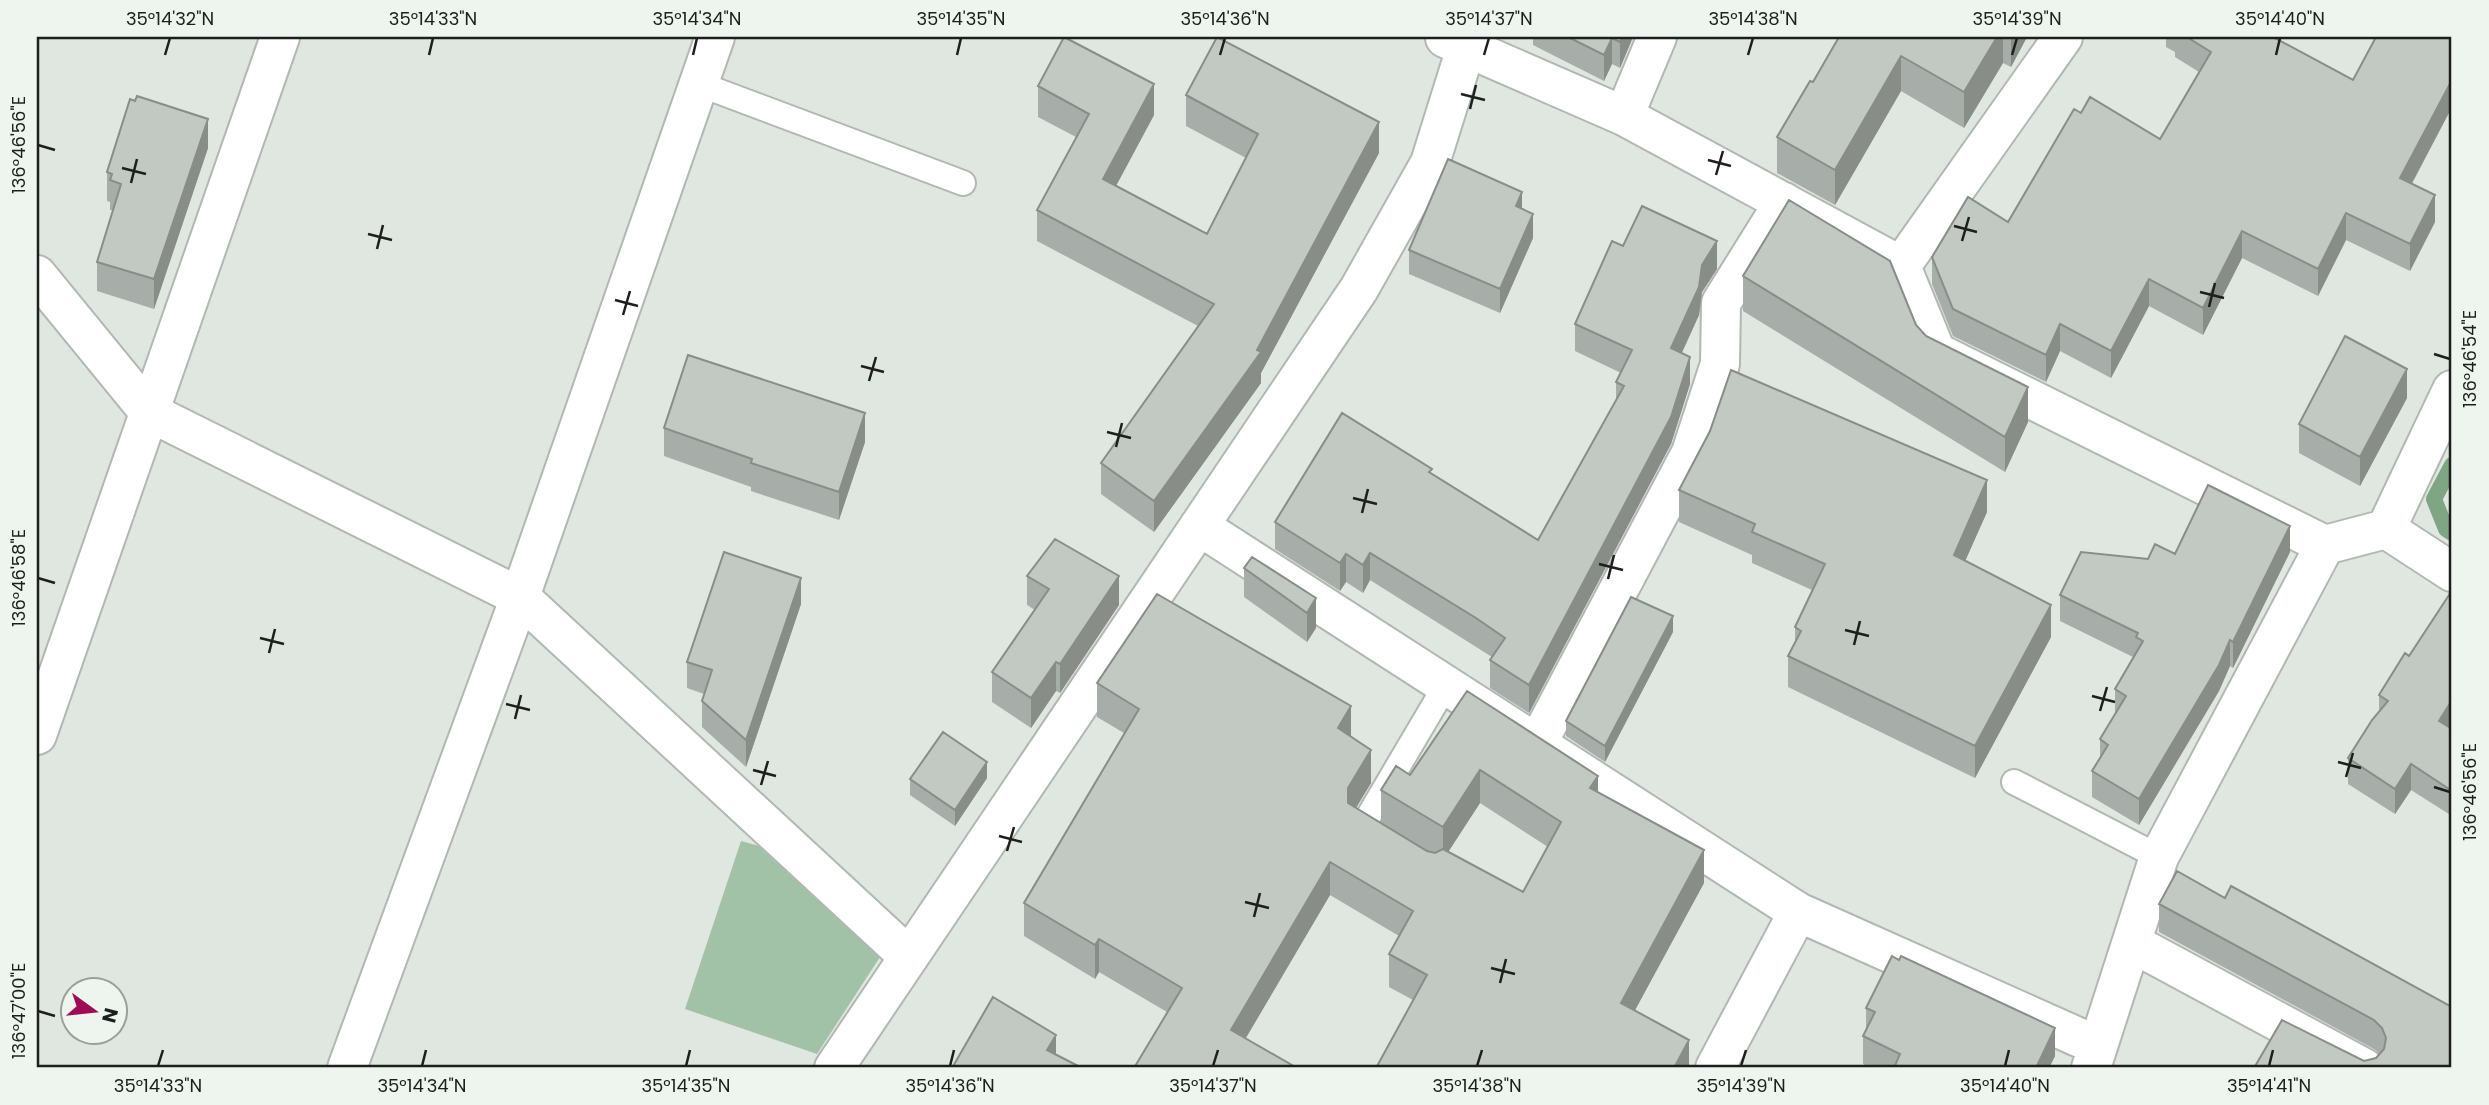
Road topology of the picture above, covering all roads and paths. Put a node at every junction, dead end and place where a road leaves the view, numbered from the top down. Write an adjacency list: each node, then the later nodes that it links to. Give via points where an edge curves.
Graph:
1 (280, 37): 13 (street)
2 (715, 37): 6 (street)
3 (1657, 37): 7 (street)
4 (2063, 37): 10 (street)
5 (1459, 40): 7 (street); 14 (street, via 1423,174 1359,289)
6 (699, 84): 8 (lane); 18 (street)
7 (1624, 116): 9 (street)
8 (963, 183)
9 (1784, 202): 10 (street); 21 (street, via 1721,303 1720,363 1691,453)
10 (1901, 266): 16 (street, via 1936,352)
11 (37, 275): 13 (street)
12 (2452, 390): 15 (street)
13 (149, 412): 18 (street); 20 (street)
14 (1199, 526): 19 (street); 27 (street)
15 (2386, 529): 16 (street); 17 (street)
16 (2325, 545): 24 (street)
17 (2452, 572)
18 (520, 597): 27 (street); 29 (street)
19 (1446, 685): 21 (street); 23 (lane, via 1361,829)
20 (37, 735)
21 (1537, 744): 25 (street)
22 (2014, 782): 24 (lane)
23 (1398, 850)
24 (2160, 857): 26 (street)
25 (1798, 912): 28 (street); 31 (street)
26 (2132, 943): 28 (street); 32 (street)
27 (909, 957): 30 (street)
28 (2095, 1057)
29 (347, 1068)
30 (834, 1068)
31 (1715, 1068)
32 (2364, 1068)

